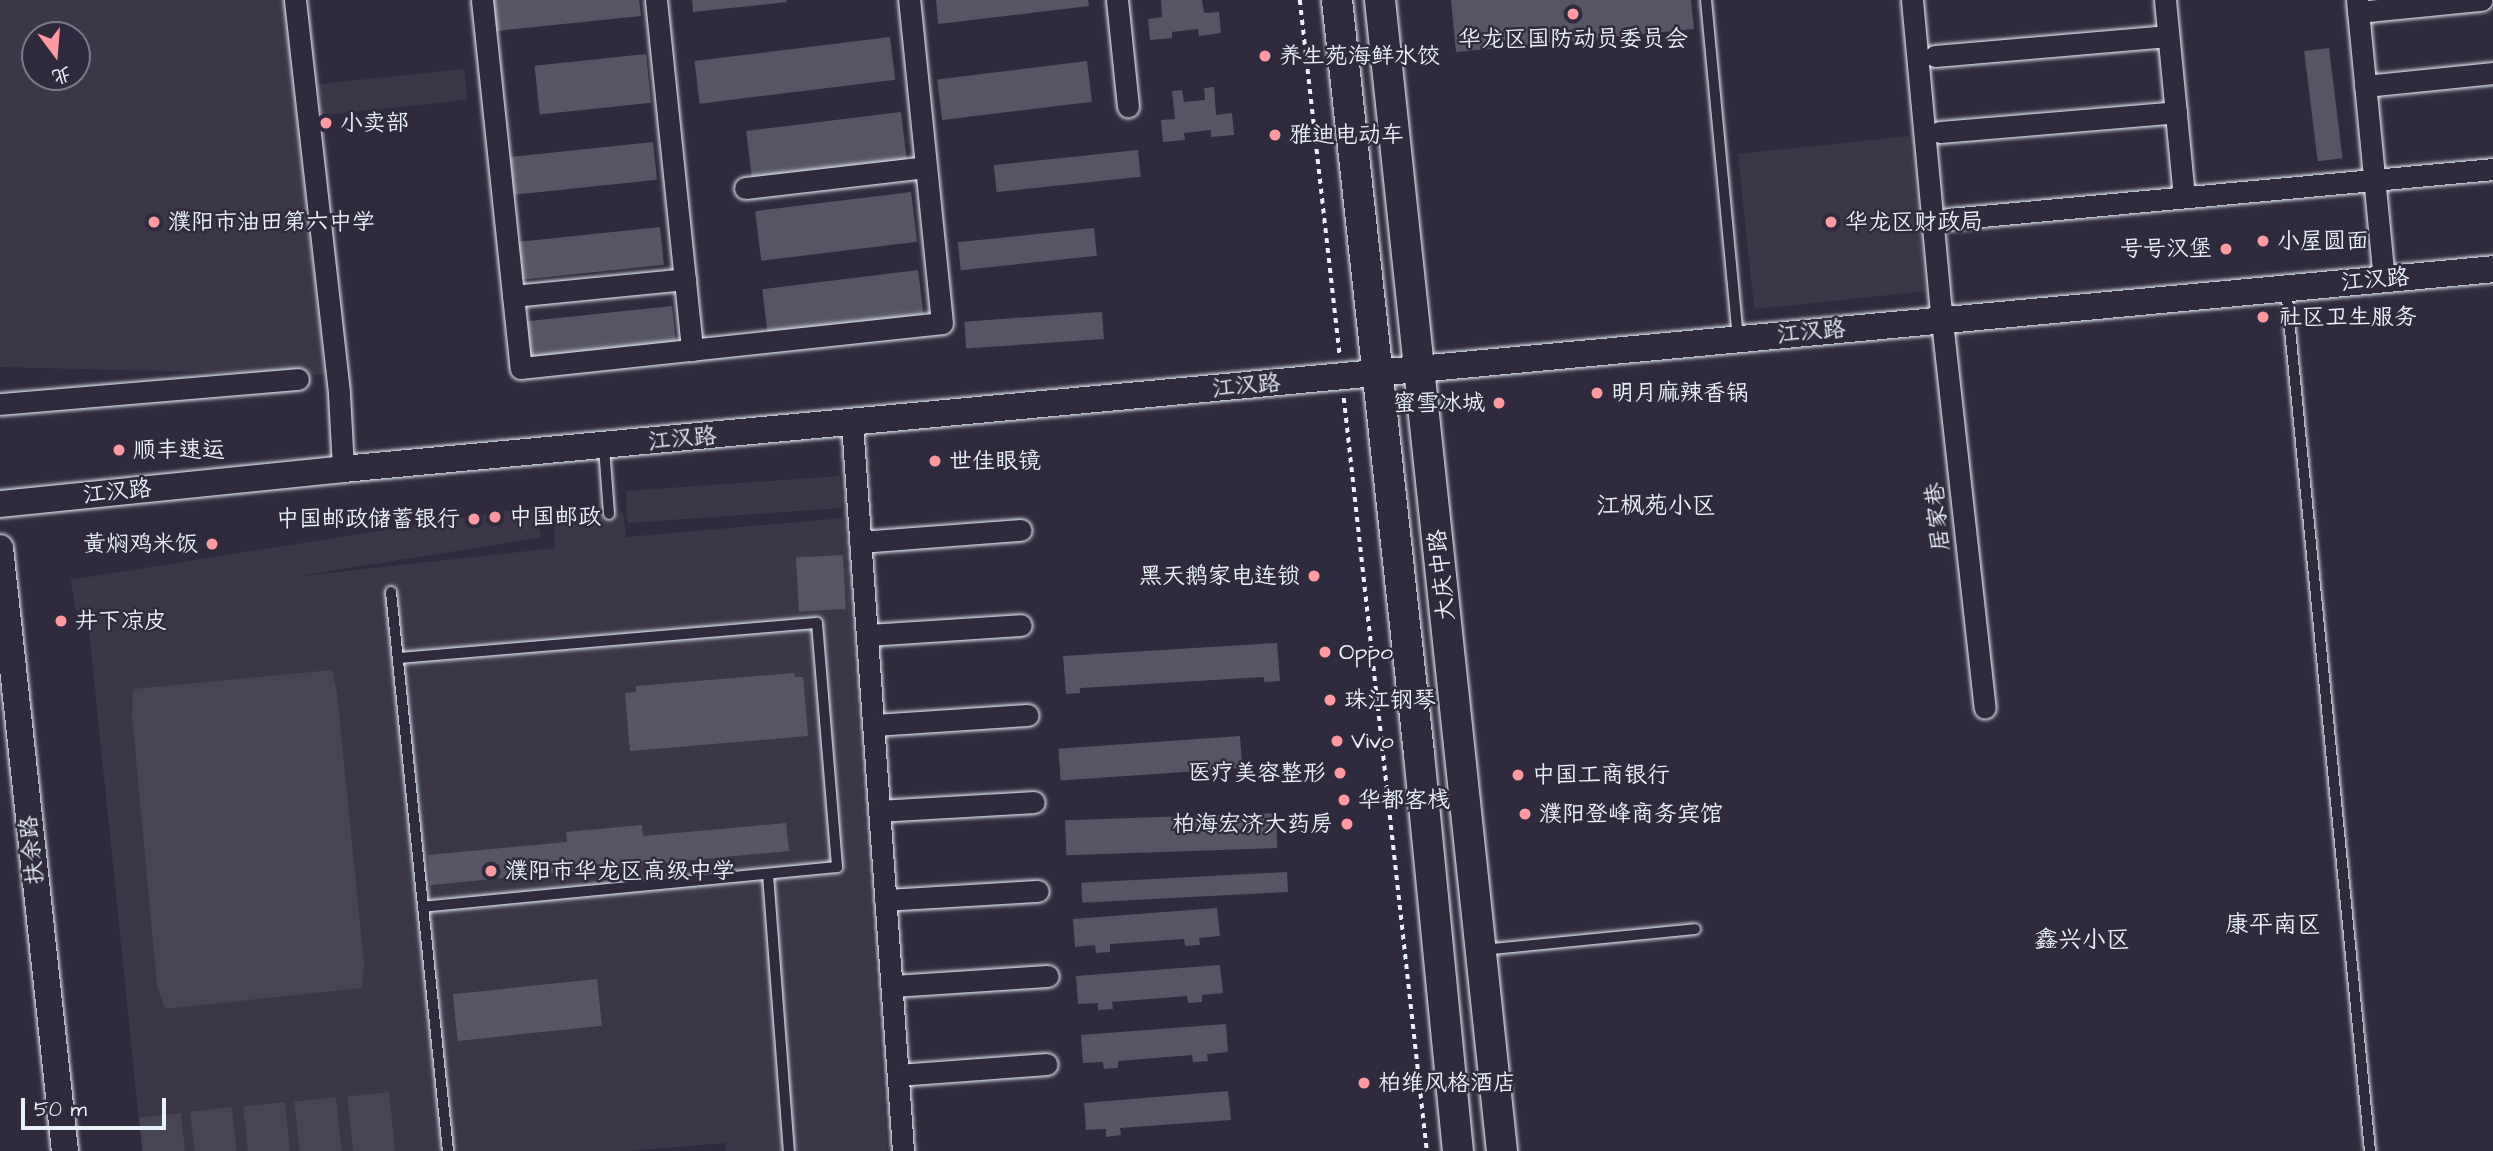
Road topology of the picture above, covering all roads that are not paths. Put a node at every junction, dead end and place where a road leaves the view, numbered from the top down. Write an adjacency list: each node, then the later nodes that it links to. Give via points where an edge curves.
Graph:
1 (295, 0): 40 (street, via 339,394)
2 (482, 0): 30 (street)
3 (656, 0): 27 (street)
4 (909, 0): 20 (street)
5 (1117, 0): 17 (street)
6 (1337, 0): 35 (main road, 大庆中路)
7 (1380, 0): 34 (main road, 大庆中路)
8 (1706, 0): 32 (lane)
9 (1912, 0): 31 (street, 居家巷)
10 (2165, 0): 13 (street)
11 (2481, 0): 12 (street)
12 (2357, 6): 16 (street)
13 (2168, 36): 14 (street); 18 (street)
14 (1935, 56)
15 (2493, 73): 16 (street)
16 (2365, 86): 22 (street)
17 (1128, 106)
18 (2176, 112): 19 (street); 24 (street)
19 (1940, 132)
20 (926, 167): 23 (street); 33 (street, via 942,323)
21 (2493, 169): 22 (street)
22 (2374, 180): 24 (street); 28 (street)
23 (745, 188)
24 (2184, 197): 25 (street)
25 (1949, 219)
26 (2493, 269): 28 (street, 江汉路)
27 (685, 279): 30 (street); 33 (street)
28 (2384, 279): 29 (street, 江汉路)
29 (2286, 288): 31 (street, 江汉路); 71 (lane)
30 (513, 296): 33 (street, via 521,368)
31 (1942, 321): 32 (street, 江汉路); 50 (street, 居家巷)
32 (1738, 339): 34 (street, 江汉路)
33 (692, 350)
34 (1420, 369): 35 (street, 江汉路); 60 (main road, 大庆中路)
35 (1378, 373): 38 (street, 江汉路); 69 (main road, 大庆中路)
36 (298, 379): 37 (street)
37 (0, 404)
38 (852, 423): 39 (street, 江汉路); 44 (street)
39 (604, 447): 40 (street, 江汉路); 42 (lane)
40 (343, 469): 41 (street, 江汉路)
41 (0, 504)
42 (609, 514)
43 (1021, 530): 44 (street)
44 (860, 542): 48 (street)
45 (0, 548): 65 (street, 扶余路)
46 (391, 592): 49 (lane)
47 (1021, 625): 48 (street)
48 (867, 635): 52 (street)
49 (398, 658): 55 (lane, via 817,623 837,867); 58 (lane)
50 (1985, 708)
51 (1028, 715): 52 (street)
52 (873, 725): 54 (street)
53 (1034, 802): 54 (street)
54 (879, 811): 57 (street)
55 (768, 874): 58 (lane); 67 (lane)
56 (1038, 891): 57 (street)
57 (886, 900): 62 (street)
58 (423, 907): 66 (lane)
59 (1695, 929): 60 (lane)
60 (1482, 950): 70 (main road, 大庆中路)
61 (1048, 976): 62 (street)
62 (892, 986): 64 (street)
63 (1047, 1064): 64 (street)
64 (898, 1075): 68 (street)
65 (65, 1151)
66 (448, 1151)
67 (789, 1151)
68 (903, 1151)
69 (1458, 1151)
70 (1502, 1151)
71 (2370, 1151)

